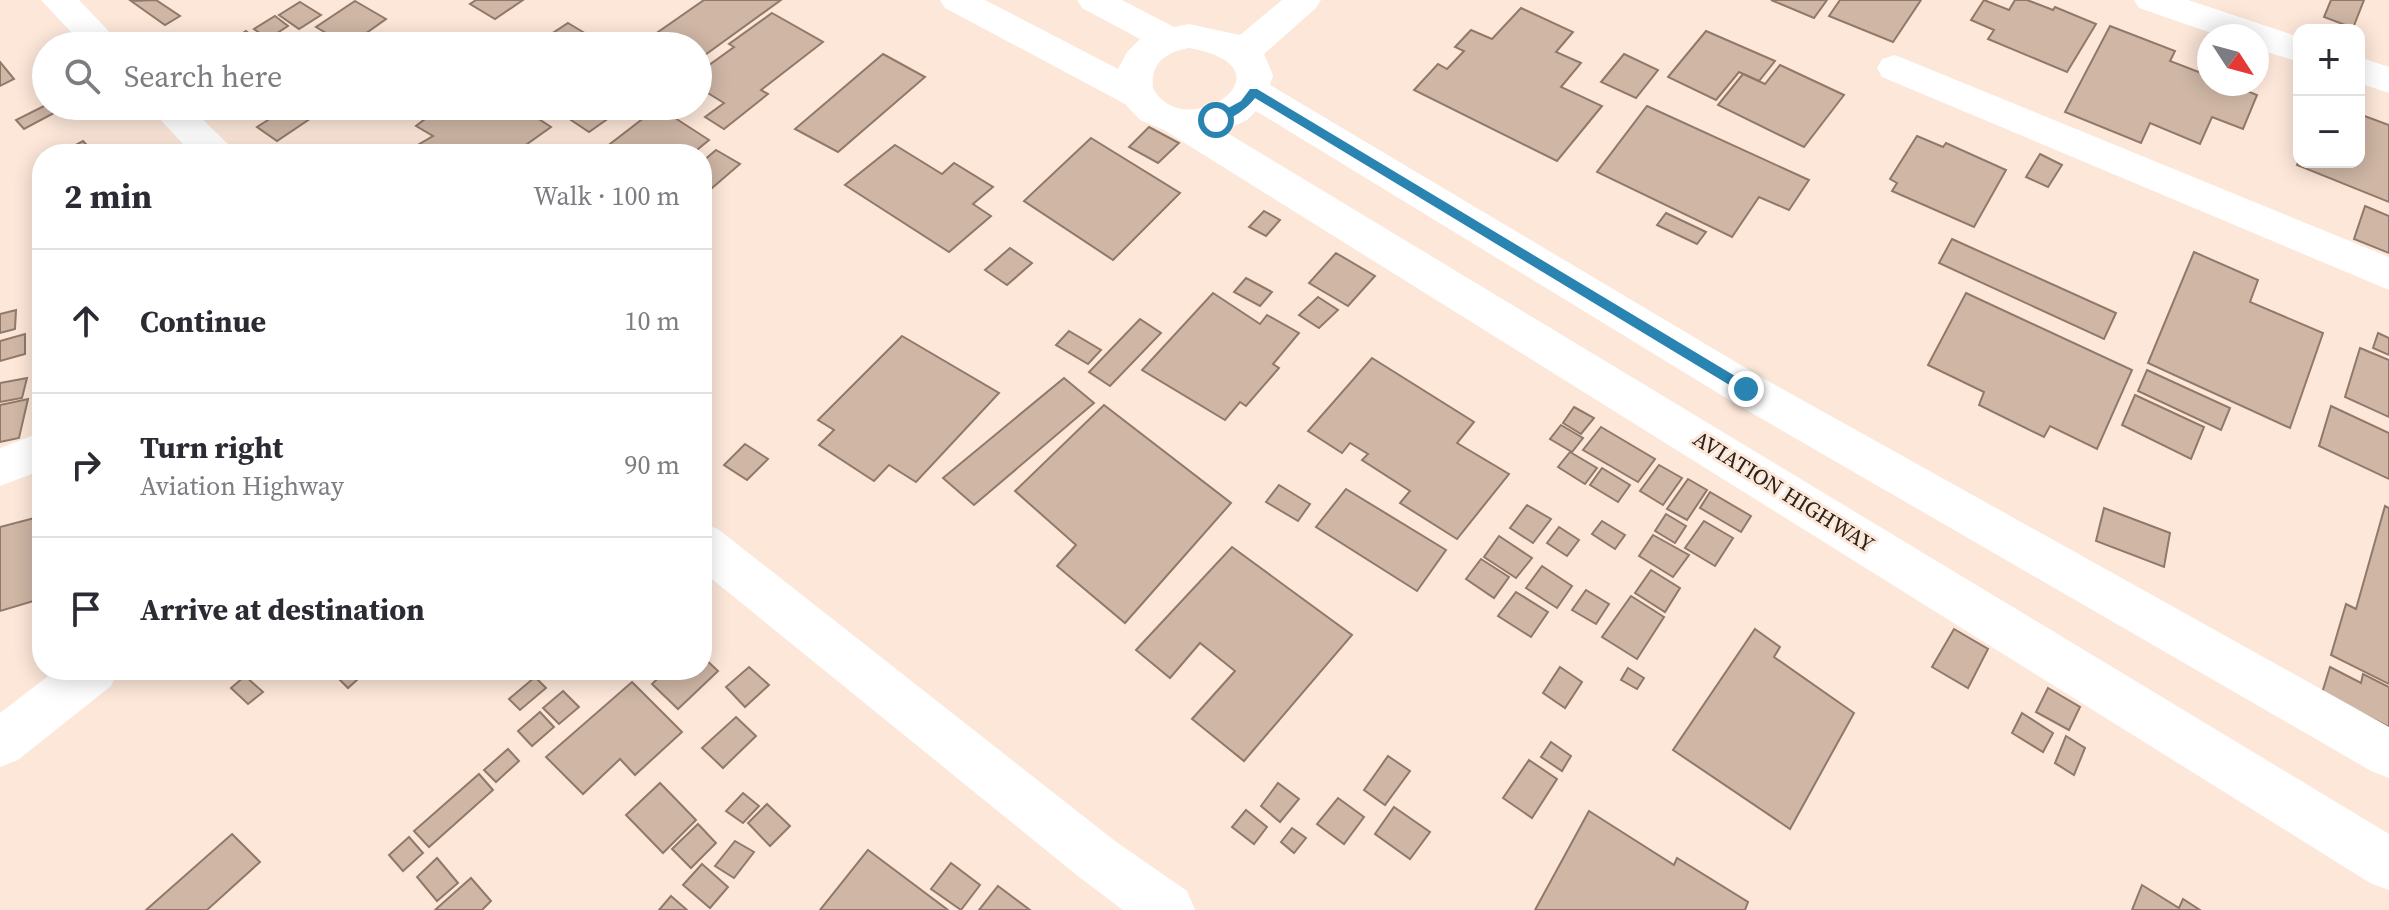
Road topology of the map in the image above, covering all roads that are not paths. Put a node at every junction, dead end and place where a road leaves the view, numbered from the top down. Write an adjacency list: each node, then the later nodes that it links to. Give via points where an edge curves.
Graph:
1 (58, 0): 6 (street)
2 (957, 0): 13 (street)
3 (1094, 0): 7 (street)
4 (1304, 0): 10 (street)
5 (2151, 0): 8 (street)
6 (91, 32)
7 (1170, 40): 10 (street, via 1209,37); 13 (street, via 1142,56 1133,82)
8 (2293, 48)
9 (1895, 68): 17 (street)
10 (1248, 72): 15 (street, via 1245,104 1216,120); 23 (street, via 1746,389)
11 (2365, 72): 12 (street)
12 (2389, 80)
13 (1137, 95): 15 (street, via 1146,106)
14 (180, 120): 16 (street)
15 (1178, 121): 24 (street, AVIATION HIGHWAY)
16 (205, 144)
17 (2389, 274)
18 (32, 455): 19 (street)
19 (0, 467)
20 (712, 551): 25 (street)
21 (81, 680): 22 (street)
22 (0, 743)
23 (2389, 754)
24 (2389, 864)
25 (1168, 910)

